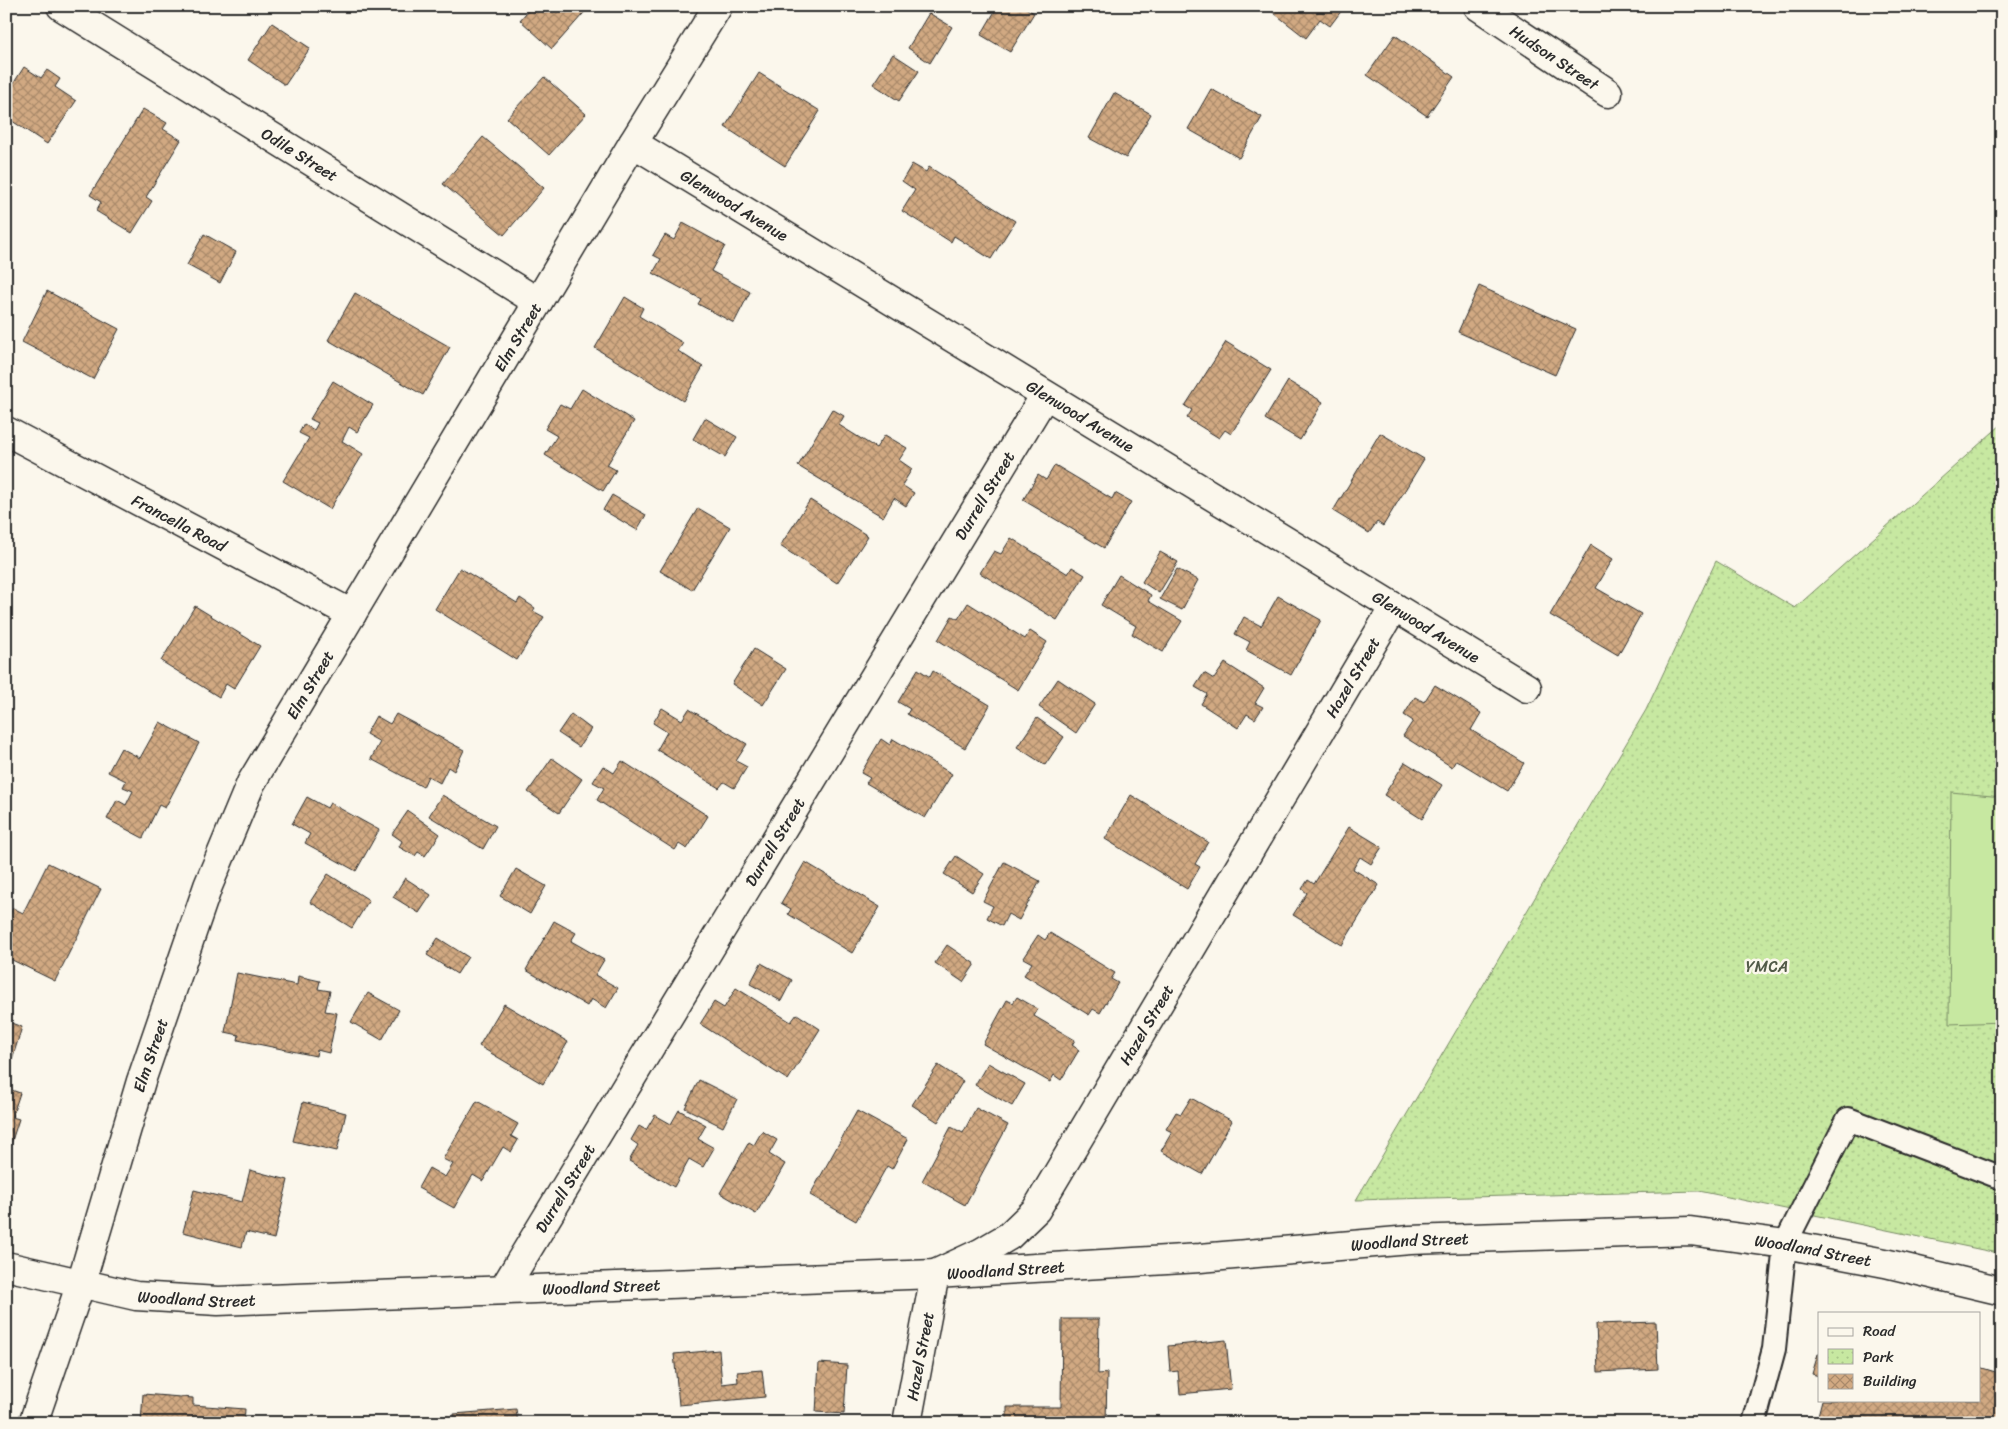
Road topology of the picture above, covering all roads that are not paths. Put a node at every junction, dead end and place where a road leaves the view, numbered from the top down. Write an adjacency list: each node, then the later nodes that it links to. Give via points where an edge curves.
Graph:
1 (718, 6): 5 (street, Elm Street)
2 (1478, 6): 4 (street, Hudson Street)
3 (76, 10): 6 (street, Odile Street)
4 (1608, 93)
5 (633, 143): 6 (street, Elm Street); 7 (street, Glenwood Avenue)
6 (538, 302): 10 (street, Elm Street)
7 (1044, 394): 9 (street, Glenwood Avenue); 17 (street, Durrell Street)
8 (6, 431): 10 (street, Francella Road)
9 (1394, 607): 11 (street, Glenwood Avenue); 15 (street, Hazel Street, via 1036,1210 1009,1236)
10 (352, 614): 16 (street, Elm Street, via 251,783 208,886 141,1082)
11 (1527, 688)
12 (2002, 1178): 13 (lane, via 1848,1119)
13 (1785, 1244): 15 (street, Woodland Street, via 1690,1231 1420,1239 1200,1258); 18 (street, Woodland Street, via 1885,1263); 21 (lane, via 1774,1349)
14 (6, 1266): 16 (street, Woodland Street)
15 (935, 1274): 17 (street, Woodland Street); 20 (street, Hazel Street)
16 (81, 1283): 17 (street, Woodland Street, via 136,1296 218,1302); 19 (street, Elm Street)
17 (503, 1290)
18 (2002, 1291)
19 (33, 1423)
20 (907, 1423)
21 (1754, 1423)

